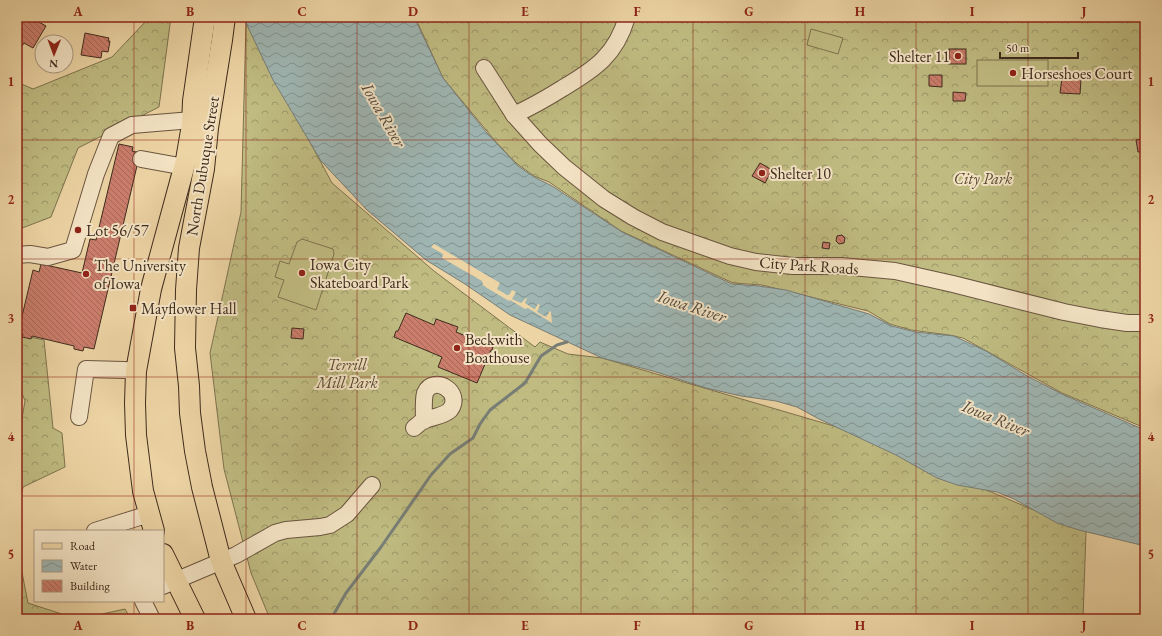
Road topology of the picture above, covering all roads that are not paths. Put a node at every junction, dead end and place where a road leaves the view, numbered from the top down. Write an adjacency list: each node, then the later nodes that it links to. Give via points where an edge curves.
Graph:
1 (205, 17): 6 (main road, North Dubuque Street)
2 (224, 17): 17 (main road, North Dubuque Street, via 204,169 190,242 185,348 195,451)
3 (627, 17): 5 (street, via 617,41 600,64)
4 (484, 68): 5 (street, City Park Roads)
5 (514, 115): 10 (street, City Park Roads, via 540,144 604,199 662,232 730,256 793,266 841,266 895,272 1064,312 1127,323)
6 (192, 120): 8 (main road, North Dubuque Street); 9 (street, via 132,125 111,136 96,174 73,250 48,257)
7 (141, 158): 8 (street)
8 (185, 166): 11 (main road, North Dubuque Street, via 151,289)
9 (17, 255)
10 (1145, 323)
11 (136, 371): 12 (street, via 86,369); 14 (main road, North Dubuque Street, via 136,435 143,491)
12 (79, 416)
13 (372, 485): 17 (street, via 347,514 330,524 275,533)
14 (152, 523): 15 (street)
15 (102, 530)
16 (164, 558): 18 (main road)
17 (221, 561): 18 (street); 22 (main road, North Dubuque Street)
18 (170, 584): 21 (main road)
19 (144, 602): 20 (street)
20 (152, 619)
21 (194, 619)
22 (246, 619)

